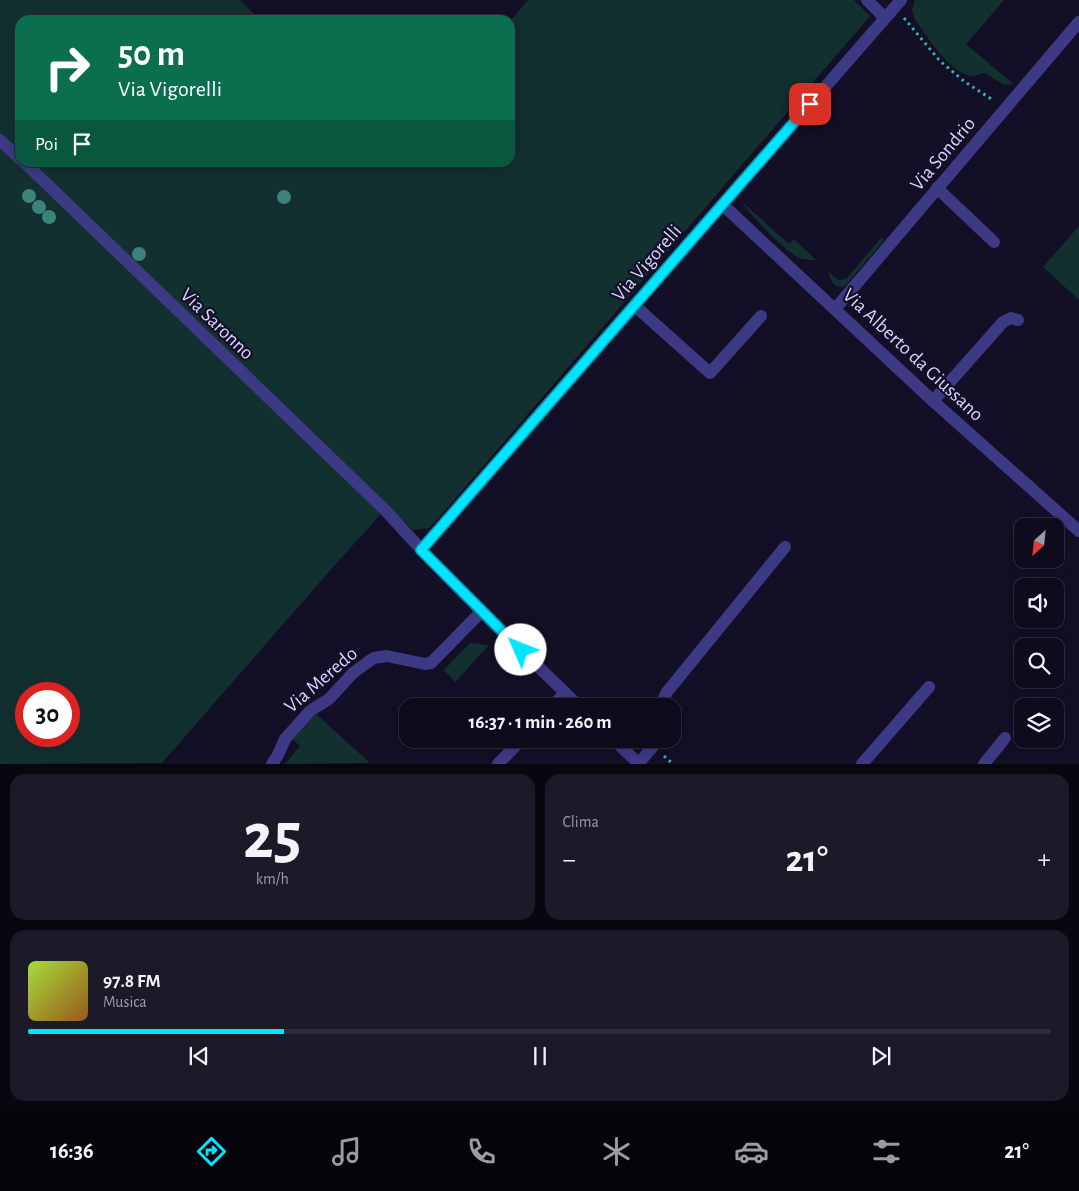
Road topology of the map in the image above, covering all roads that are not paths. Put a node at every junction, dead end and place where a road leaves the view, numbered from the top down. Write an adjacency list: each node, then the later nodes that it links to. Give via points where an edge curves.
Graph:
1 (866, 0): 2 (street)
2 (893, 9): 8 (street, Via Vigorelli)
3 (1079, 22): 7 (street, Via Sondrio)
4 (0, 140): 5 (street)
5 (15, 154)
6 (29, 167): 17 (street, Via Saronno, via 386,511)
7 (938, 188): 9 (street); 11 (street, Via Sondrio)
8 (723, 205): 10 (street, Via Vigorelli); 11 (street, Via Alberto da Giussano)
9 (994, 242)
10 (635, 306): 12 (street, via 710,373); 17 (street, Via Vigorelli)
11 (835, 309): 14 (street, Via Alberto da Giussano)
12 (761, 316)
13 (1018, 320): 14 (street, via 1011,318 1003,322)
14 (933, 401): 15 (street, Via Alberto da Giussano)
15 (1079, 531)
16 (785, 546): 23 (street)
17 (421, 550): 18 (street)
18 (481, 612): 20 (street); 29 (street, Via Meredo, via 431,663 387,656 374,658 360,666 328,699 310,711 285,739)
19 (929, 687): 31 (street)
20 (565, 693): 21 (street); 22 (street)
21 (560, 698)
22 (570, 698)
23 (664, 698)
24 (1004, 738): 32 (street)
25 (513, 748): 30 (street)
26 (623, 748): 28 (street)
27 (652, 748): 28 (street)
28 (639, 763)
29 (272, 764)
30 (498, 764)
31 (862, 764)
32 (984, 764)

